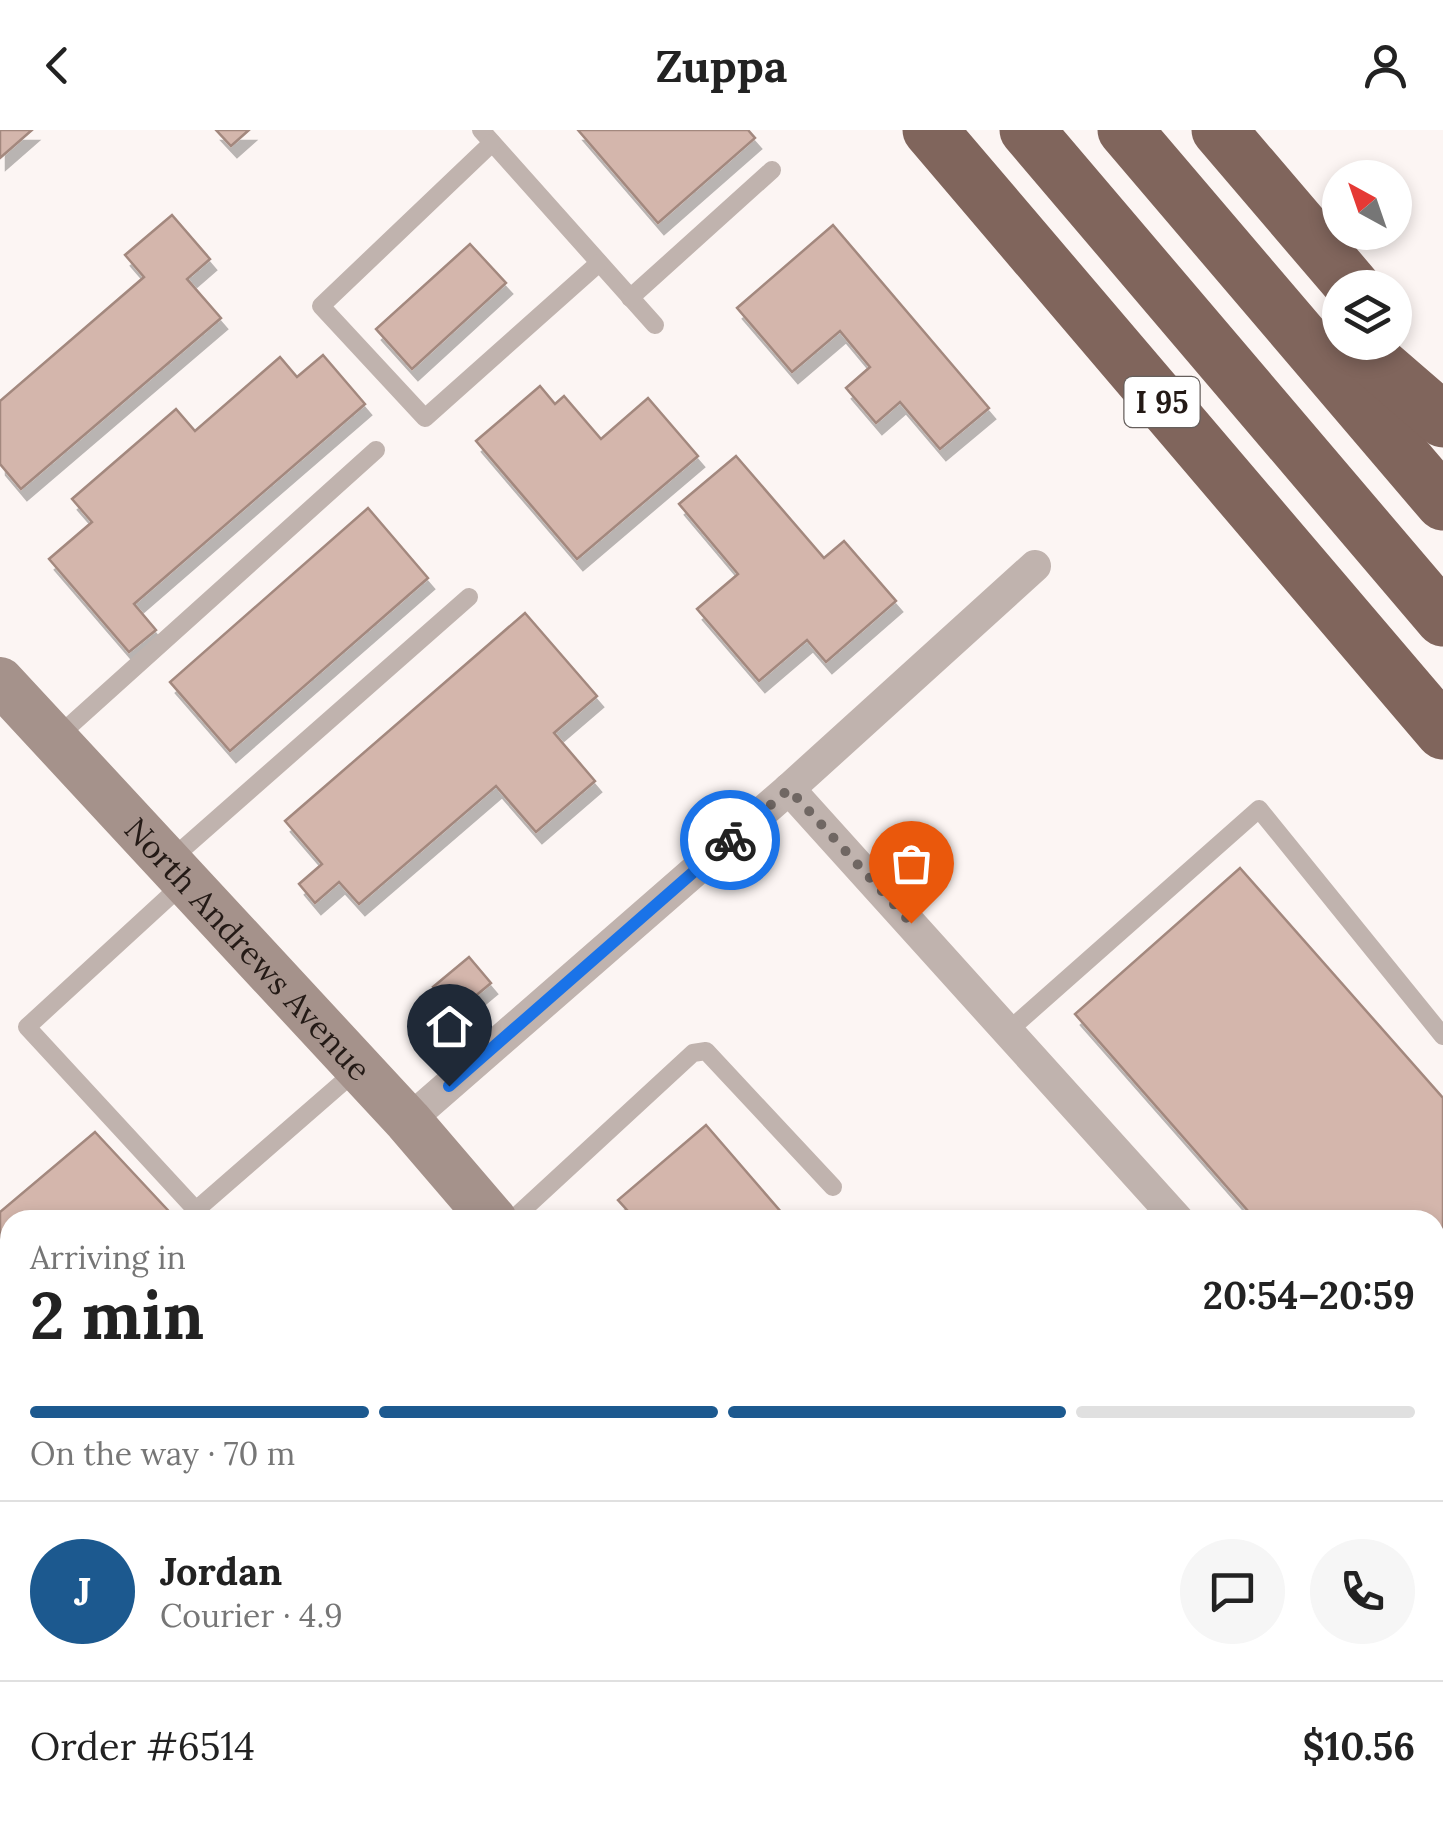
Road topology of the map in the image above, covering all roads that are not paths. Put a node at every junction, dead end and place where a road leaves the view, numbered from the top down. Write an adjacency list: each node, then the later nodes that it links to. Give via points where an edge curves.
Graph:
1 (930, 130): 23 (highway, I 95)
2 (1027, 130): 21 (highway)
3 (1125, 130): 7 (highway)
4 (1219, 130): 9 (highway)
5 (487, 136): 8 (lane); 8 (lane, via 321,306 425,418)
6 (772, 170): 10 (lane)
7 (1178, 193): 11 (highway); 18 (highway)
8 (599, 263): 10 (lane)
9 (1339, 270)
10 (630, 298): 12 (lane)
11 (1322, 316)
12 (654, 325)
13 (1412, 356): 15 (highway)
14 (1374, 360): 16 (highway)
15 (1443, 392)
16 (1443, 420)
17 (376, 450): 24 (lane)
18 (1443, 503)
19 (1035, 566): 25 (street)
20 (470, 596): 26 (lane)
21 (1443, 619)
22 (0, 681): 24 (main road, North Andrews Avenue)
23 (1443, 732)
24 (54, 740): 26 (main road, North Andrews Avenue)
25 (789, 789): 27 (street); 30 (street)
26 (177, 872): 29 (main road, North Andrews Avenue); 29 (lane, via 26,1027 182,1196 196,1210)
27 (1008, 1030): 28 (lane, via 1258,809); 34 (street)
28 (1443, 1036)
29 (358, 1068): 30 (main road, North Andrews Avenue)
30 (408, 1122): 32 (main road, North Andrews Avenue)
31 (834, 1186): 33 (lane, via 706,1051 693,1054)
32 (488, 1210)
33 (507, 1210)
34 (1169, 1210)

